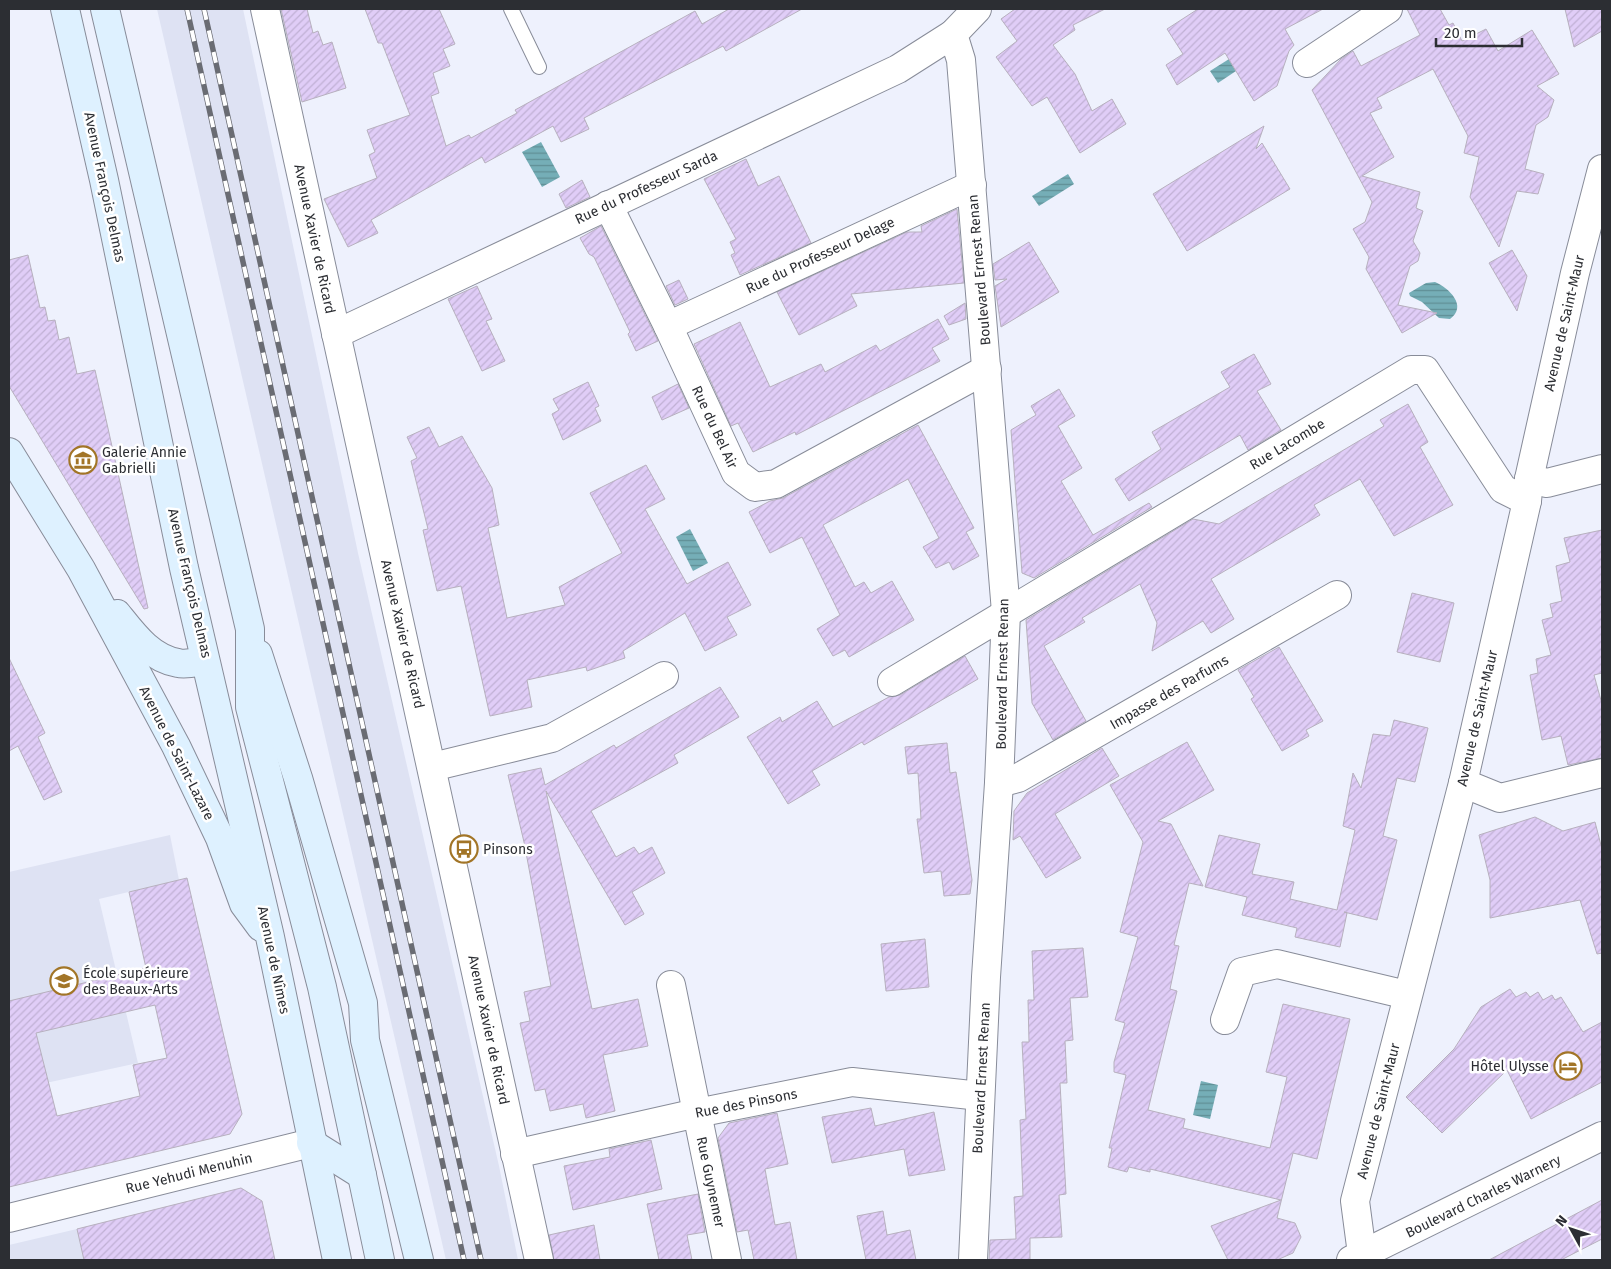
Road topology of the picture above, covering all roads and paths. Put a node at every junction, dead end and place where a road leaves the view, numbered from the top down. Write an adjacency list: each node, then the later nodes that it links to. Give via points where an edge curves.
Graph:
1 (65, 9): 23 (main road, Avenue François Delmas)
2 (105, 9): 22 (main road)
3 (265, 9): 14 (street, Avenue Xavier de Ricard)
4 (511, 9): 9 (lane)
5 (977, 9): 7 (street)
6 (1388, 9): 8 (street)
7 (953, 34): 11 (street, Boulevard Ernest Renan, via 961,60); 12 (street, Rue du Professeur Sarda, via 898,69)
8 (1307, 63)
9 (539, 68)
10 (1602, 169): 18 (street, Avenue de Saint-Maur, via 1574,272)
11 (972, 185): 13 (street, Rue du Professeur Delage); 15 (street, Boulevard Ernest Renan)
12 (608, 205): 13 (street, Rue du Bel Air); 14 (street, Rue du Professeur Sarda)
13 (668, 326): 15 (street, Rue du Bel Air, via 736,473 755,487 776,484)
14 (336, 334): 27 (street, Avenue Xavier de Ricard)
15 (987, 369): 21 (street, Boulevard Ernest Renan)
16 (9, 452): 19 (main road, Avenue de Saint-Lazare)
17 (1602, 469): 18 (street)
18 (1528, 490): 21 (street, Rue Lacombe, via 1503,489 1425,370 1411,370); 30 (street, Avenue de Saint-Maur)
19 (81, 569): 23 (main road, Avenue de Saint-Lazare, via 136,639 157,656 178,664); 31 (main road, Avenue de Saint-Lazare, via 176,746 220,838 244,904)
20 (1337, 595): 29 (street, Impasse des Parfums, via 1018,778)
21 (1006, 612): 25 (street); 29 (street, Boulevard Ernest Renan)
22 (250, 629): 26 (main road); 36 (main road, via 298,778 363,1003)
23 (206, 661): 26 (main road, Avenue François Delmas); 31 (main road, Avenue de Nîmes)
24 (664, 676): 27 (street, via 552,738)
25 (892, 682)
26 (250, 707): 33 (main road)
27 (432, 767): 41 (street, Avenue Xavier de Ricard)
28 (1602, 773): 30 (street, via 1500,798)
29 (999, 783): 37 (street, Boulevard Ernest Renan)
30 (1463, 783): 34 (street, Avenue de Saint-Maur)
31 (270, 937): 40 (main road, Avenue de Nîmes)
32 (671, 985): 38 (street, Rue Guynemer)
33 (322, 987): 36 (main road); 42 (main road)
34 (1407, 995): 35 (street, via 1277,964 1242,972); 44 (street, Avenue de Saint-Maur, via 1355,1201)
35 (1225, 1020)
36 (365, 1040): 47 (main road)
37 (980, 1096): 38 (street, Rue des Pinsons, via 852,1082); 50 (street, Boulevard Ernest Renan)
38 (697, 1112): 41 (street, Rue des Pinsons); 49 (street, Rue Guynemer)
39 (1602, 1136): 44 (street, Boulevard Charles Warnery)
40 (311, 1143): 42 (main road); 43 (street, Rue Yehudi Menuhin); 45 (main road, Avenue de Nîmes)
41 (515, 1154): 48 (street, Avenue Xavier de Ricard)
42 (362, 1175): 46 (main road)
43 (9, 1218)
44 (1359, 1258)
45 (337, 1260)
46 (380, 1260)
47 (419, 1260)
48 (539, 1260)
49 (727, 1260)
50 (973, 1260)

